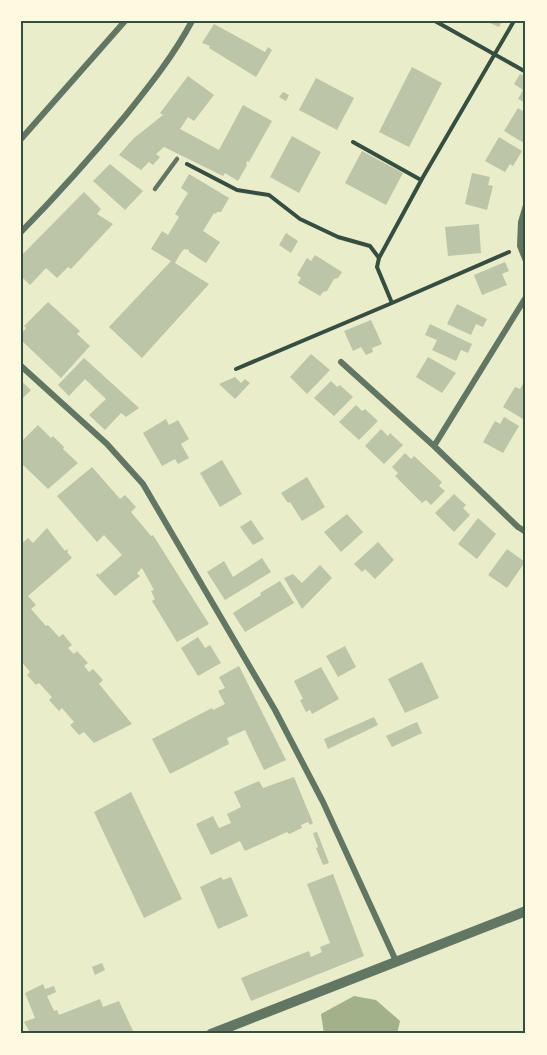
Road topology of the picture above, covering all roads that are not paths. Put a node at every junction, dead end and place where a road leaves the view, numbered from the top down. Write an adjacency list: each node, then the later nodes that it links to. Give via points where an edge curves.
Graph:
1 (125, 21): 3 (street)
2 (192, 21): 7 (street, via 138,100)
3 (21, 139)
4 (177, 159): 5 (lane)
5 (155, 189)
6 (526, 205): 8 (street, via 520,246)
7 (21, 232)
8 (526, 261)
9 (526, 297): 12 (street)
10 (341, 362): 12 (street)
11 (21, 366): 15 (street, via 108,444 143,484 275,710 323,802)
12 (434, 446): 13 (street)
13 (526, 532)
14 (526, 910): 15 (street)
15 (396, 961): 16 (street)
16 (211, 1034)

